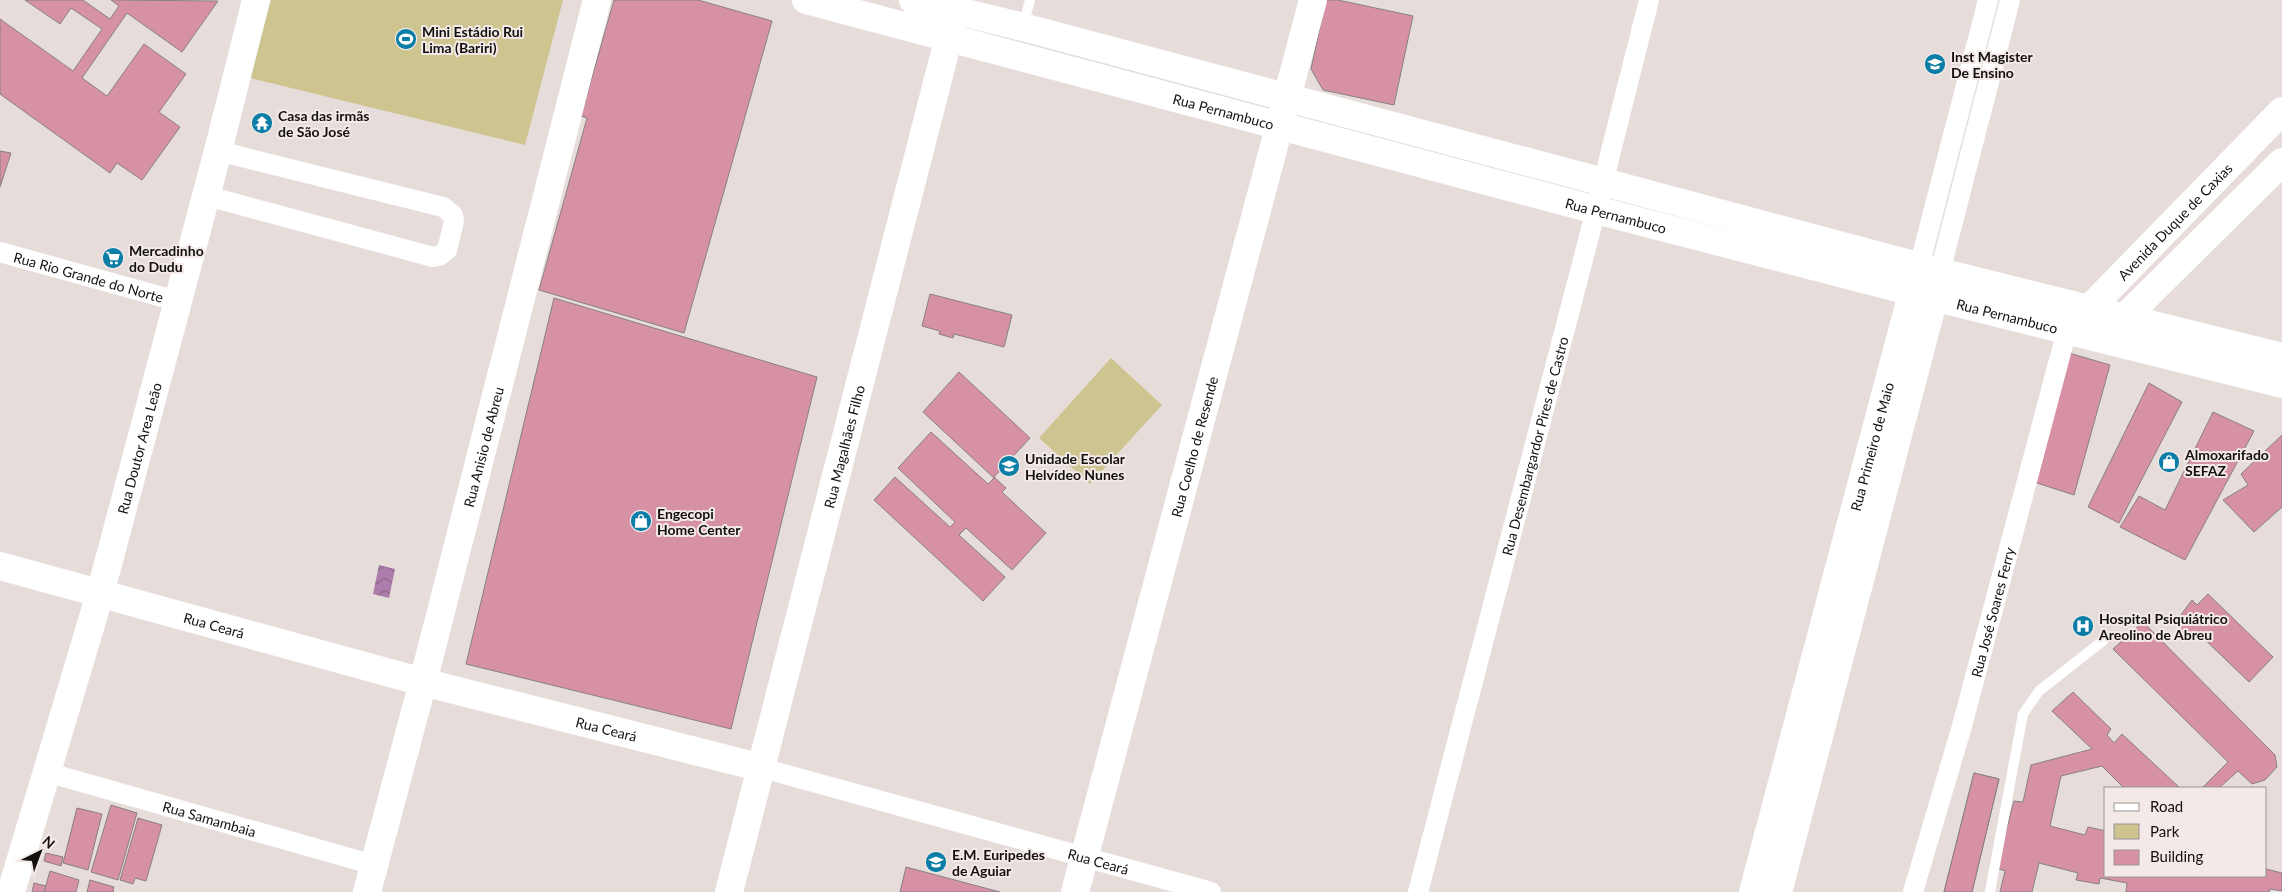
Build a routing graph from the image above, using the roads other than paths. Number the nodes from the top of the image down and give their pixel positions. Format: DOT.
graph roads {
  1 [pos="256,0"];
  2 [pos="596,0"];
  3 [pos="806,0"];
  4 [pos="913,0"];
  5 [pos="1030,0"];
  6 [pos="1313,0"];
  7 [pos="1649,0"];
  8 [pos="1988,0"];
  9 [pos="2010,0"];
  10 [pos="957,6"];
  11 [pos="1023,27"];
  12 [pos="950,39"];
  13 [pos="1287,98"];
  14 [pos="2282,110"];
  15 [pos="1281,126"];
  16 [pos="218,151"];
  17 [pos="2282,162"];
  18 [pos="1603,184"];
  19 [pos="207,196"];
  20 [pos="1596,210"];
  21 [pos="0,252"];
  22 [pos="1927,282"];
  23 [pos="177,301"];
  24 [pos="2088,310"];
  25 [pos="2125,319"];
  26 [pos="2067,330"];
  27 [pos="2102,339"];
  28 [pos="2282,358"];
  29 [pos="2282,384"];
  30 [pos="0,566"];
  31 [pos="100,594"];
  32 [pos="2104,640"];
  33 [pos="422,682"];
  34 [pos="762,768"];
  35 [pos="46,772"];
  36 [pos="1085,858"];
  37 [pos="374,865"];
  38 [pos="12,892"];
  39 [pos="367,892"];
  40 [pos="729,892"];
  41 [pos="1075,892"];
  42 [pos="1211,892"];
  43 [pos="1418,892"];
  44 [pos="1753,892"];
  45 [pos="1778,892"];
  46 [pos="1913,892"];
  47 [pos="1990,892"];
  1 -- 16 [label="main road, Rua Doutor Area Leão"];
  2 -- 33 [label="main road, Rua Anisio de Abreu"];
  3 -- 12 [label="main road, Rua Pernambuco"];
  4 -- 10 [label="main road, Rua Pernambuco"];
  5 -- 11 [label="lane"];
  6 -- 13 [label="main road, Rua Coelho de Resende"];
  7 -- 18 [label="street, Rua Desembargardor Pires de Castro"];
  8 -- 22 [label="street, Rua Primeiro de Maio"];
  9 -- 22 [label="street, Rua Primeiro de Maio"];
  10 -- 11 [label="main road, Rua Pernambuco"];
  10 -- 12 [label="main road, Rua Magalhães Filho"];
  11 -- 13 [label="main road, Rua Pernambuco"];
  12 -- 15 [label="main road, Rua Pernambuco"];
  12 -- 34 [label="main road, Rua Magalhães Filho"];
  13 -- 15 [label="main road, Rua Coelho de Resende"];
  13 -- 18 [label="main road, Rua Pernambuco"];
  14 -- 24 [label="main road, Avenida Duque de Caxias"];
  15 -- 20 [label="main road, Rua Pernambuco"];
  15 -- 36 [label="main road, Rua Coelho de Resende"];
  16 -- 19 [label="main road, Rua Doutor Area Leão"];
  16 -- 19 [label="street"];
  17 -- 25 [label="main road"];
  18 -- 20 [label="street, Rua Desembargardor Pires de Castro"];
  18 -- 22 [label="main road, Rua Pernambuco"];
  19 -- 23 [label="main road, Rua Doutor Area Leão"];
  20 -- 22 [label="main road, Rua Pernambuco"];
  20 -- 43 [label="street, Rua Desembargardor Pires de Castro"];
  21 -- 23 [label="street, Rua Rio Grande do Norte"];
  22 -- 24 [label="main road, Rua Pernambuco"];
  22 -- 26 [label="main road, Rua Pernambuco"];
  22 -- 44 [label="main road, Rua Primeiro de Maio"];
  22 -- 45 [label="main road, Rua Primeiro de Maio"];
  23 -- 31 [label="main road, Rua Doutor Area Leão"];
  24 -- 25 [label="main road, Rua Pernambuco"];
  24 -- 27 [label="main road"];
  25 -- 27 [label="main road"];
  25 -- 28 [label="main road, Rua Pernambuco"];
  26 -- 27 [label="main road, Rua Pernambuco"];
  26 -- 46 [label="street, Rua José Soares Ferry"];
  27 -- 29 [label="main road, Rua Pernambuco"];
  30 -- 31 [label="main road, Rua Ceará"];
  31 -- 33 [label="main road, Rua Ceará"];
  31 -- 35 [label="main road, Rua Doutor Area Leão"];
  32 -- 47 [label="lane"];
  33 -- 34 [label="main road, Rua Ceará"];
  33 -- 37 [label="main road, Rua Anisio de Abreu"];
  34 -- 36 [label="street, Rua Ceará"];
  34 -- 40 [label="main road, Rua Magalhães Filho"];
  35 -- 37 [label="street, Rua Samambaia"];
  35 -- 38 [label="main road, Rua Doutor Area Leão"];
  36 -- 41 [label="main road, Rua Coelho de Resende"];
  36 -- 42 [label="street, Rua Ceará"];
  37 -- 39 [label="main road, Rua Anisio de Abreu"];
}
